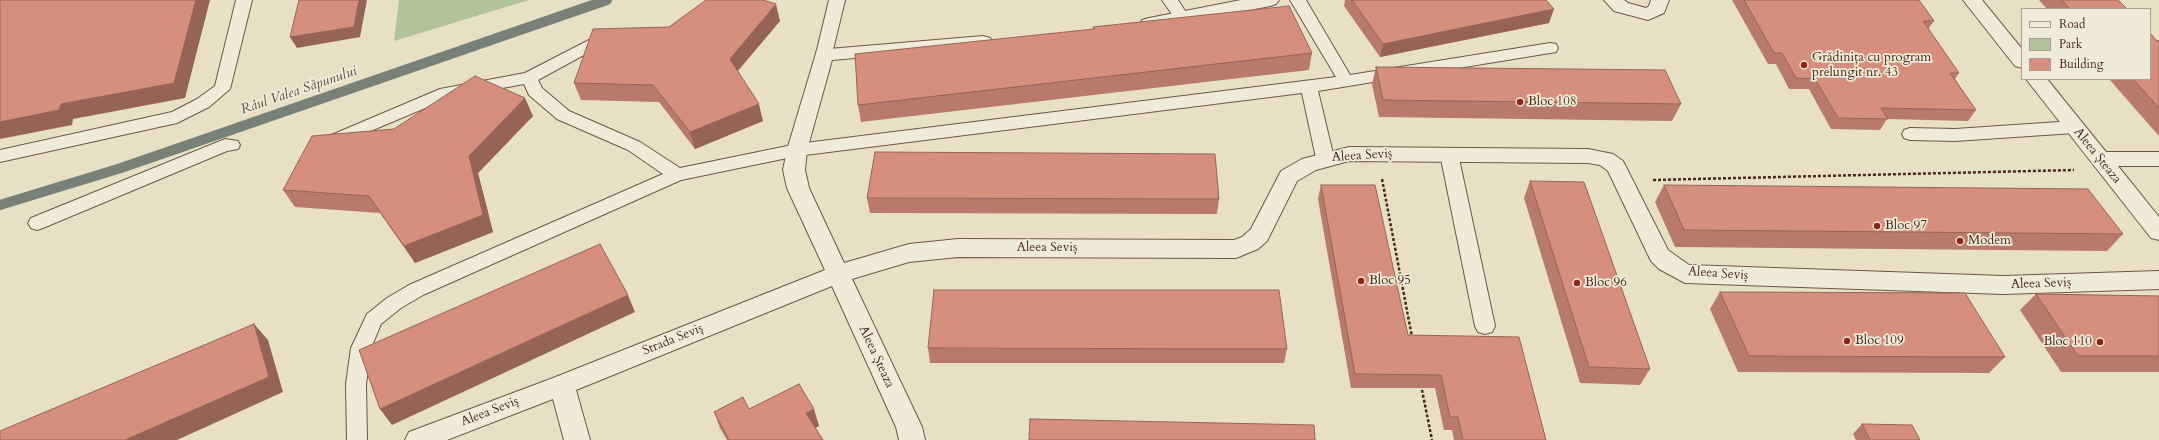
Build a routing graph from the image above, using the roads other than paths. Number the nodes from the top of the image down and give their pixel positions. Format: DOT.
graph roads {
  1 [pos="244,0"];
  2 [pos="837,0"];
  3 [pos="1170,0"];
  4 [pos="1270,0"];
  5 [pos="1298,0"];
  6 [pos="1612,0"];
  7 [pos="1660,0"];
  8 [pos="1972,0"];
  9 [pos="1181,17"];
  10 [pos="1130,27"];
  11 [pos="1003,40"];
  12 [pos="589,45"];
  13 [pos="1550,48"];
  14 [pos="824,54"];
  15 [pos="2021,61"];
  16 [pos="529,78"];
  17 [pos="2037,80"];
  18 [pos="1346,81"];
  19 [pos="1309,87"];
  20 [pos="2074,127"];
  21 [pos="1910,134"];
  22 [pos="335,140"];
  23 [pos="232,145"];
  24 [pos="797,150"];
  25 [pos="1449,154"];
  26 [pos="0,156"];
  27 [pos="1325,158"];
  28 [pos="2159,159"];
  29 [pos="2104,164"];
  30 [pos="676,175"];
  31 [pos="37,223"];
  32 [pos="2159,232"];
  33 [pos="838,274"];
  34 [pos="2159,280"];
  35 [pos="1485,326"];
  36 [pos="562,385"];
  37 [pos="356,440"];
  38 [pos="418,440"];
  39 [pos="576,440"];
  40 [pos="912,440"];
  1 -- 26 [label="lane"];
  2 -- 14 [label="lane"];
  3 -- 9 [label="lane"];
  4 -- 9 [label="street"];
  5 -- 18 [label="lane"];
  6 -- 7 [label="street"];
  8 -- 15 [label="street"];
  9 -- 10 [label="street"];
  11 -- 14 [label="street"];
  12 -- 16 [label="lane"];
  13 -- 18 [label="lane"];
  14 -- 24 [label="street"];
  16 -- 22 [label="lane"];
  16 -- 30 [label="lane"];
  17 -- 20 [label="street, Aleea Șteaza"];
  18 -- 19 [label="lane"];
  19 -- 24 [label="lane"];
  19 -- 27 [label="lane"];
  20 -- 21 [label="lane"];
  20 -- 29 [label="street, Aleea Șteaza"];
  23 -- 31 [label="lane"];
  24 -- 30 [label="lane"];
  24 -- 33 [label="street"];
  25 -- 27 [label="street, Aleea Seviș"];
  25 -- 34 [label="street, Aleea Seviș"];
  25 -- 35 [label="lane"];
  27 -- 33 [label="street, Aleea Seviș"];
  28 -- 29 [label="street"];
  29 -- 32 [label="street, Aleea Șteaza"];
  30 -- 37 [label="lane"];
  33 -- 36 [label="street, Strada Seviș"];
  33 -- 40 [label="street, Aleea Șteaza"];
  36 -- 38 [label="street, Aleea Seviș"];
  36 -- 39 [label="street"];
}
